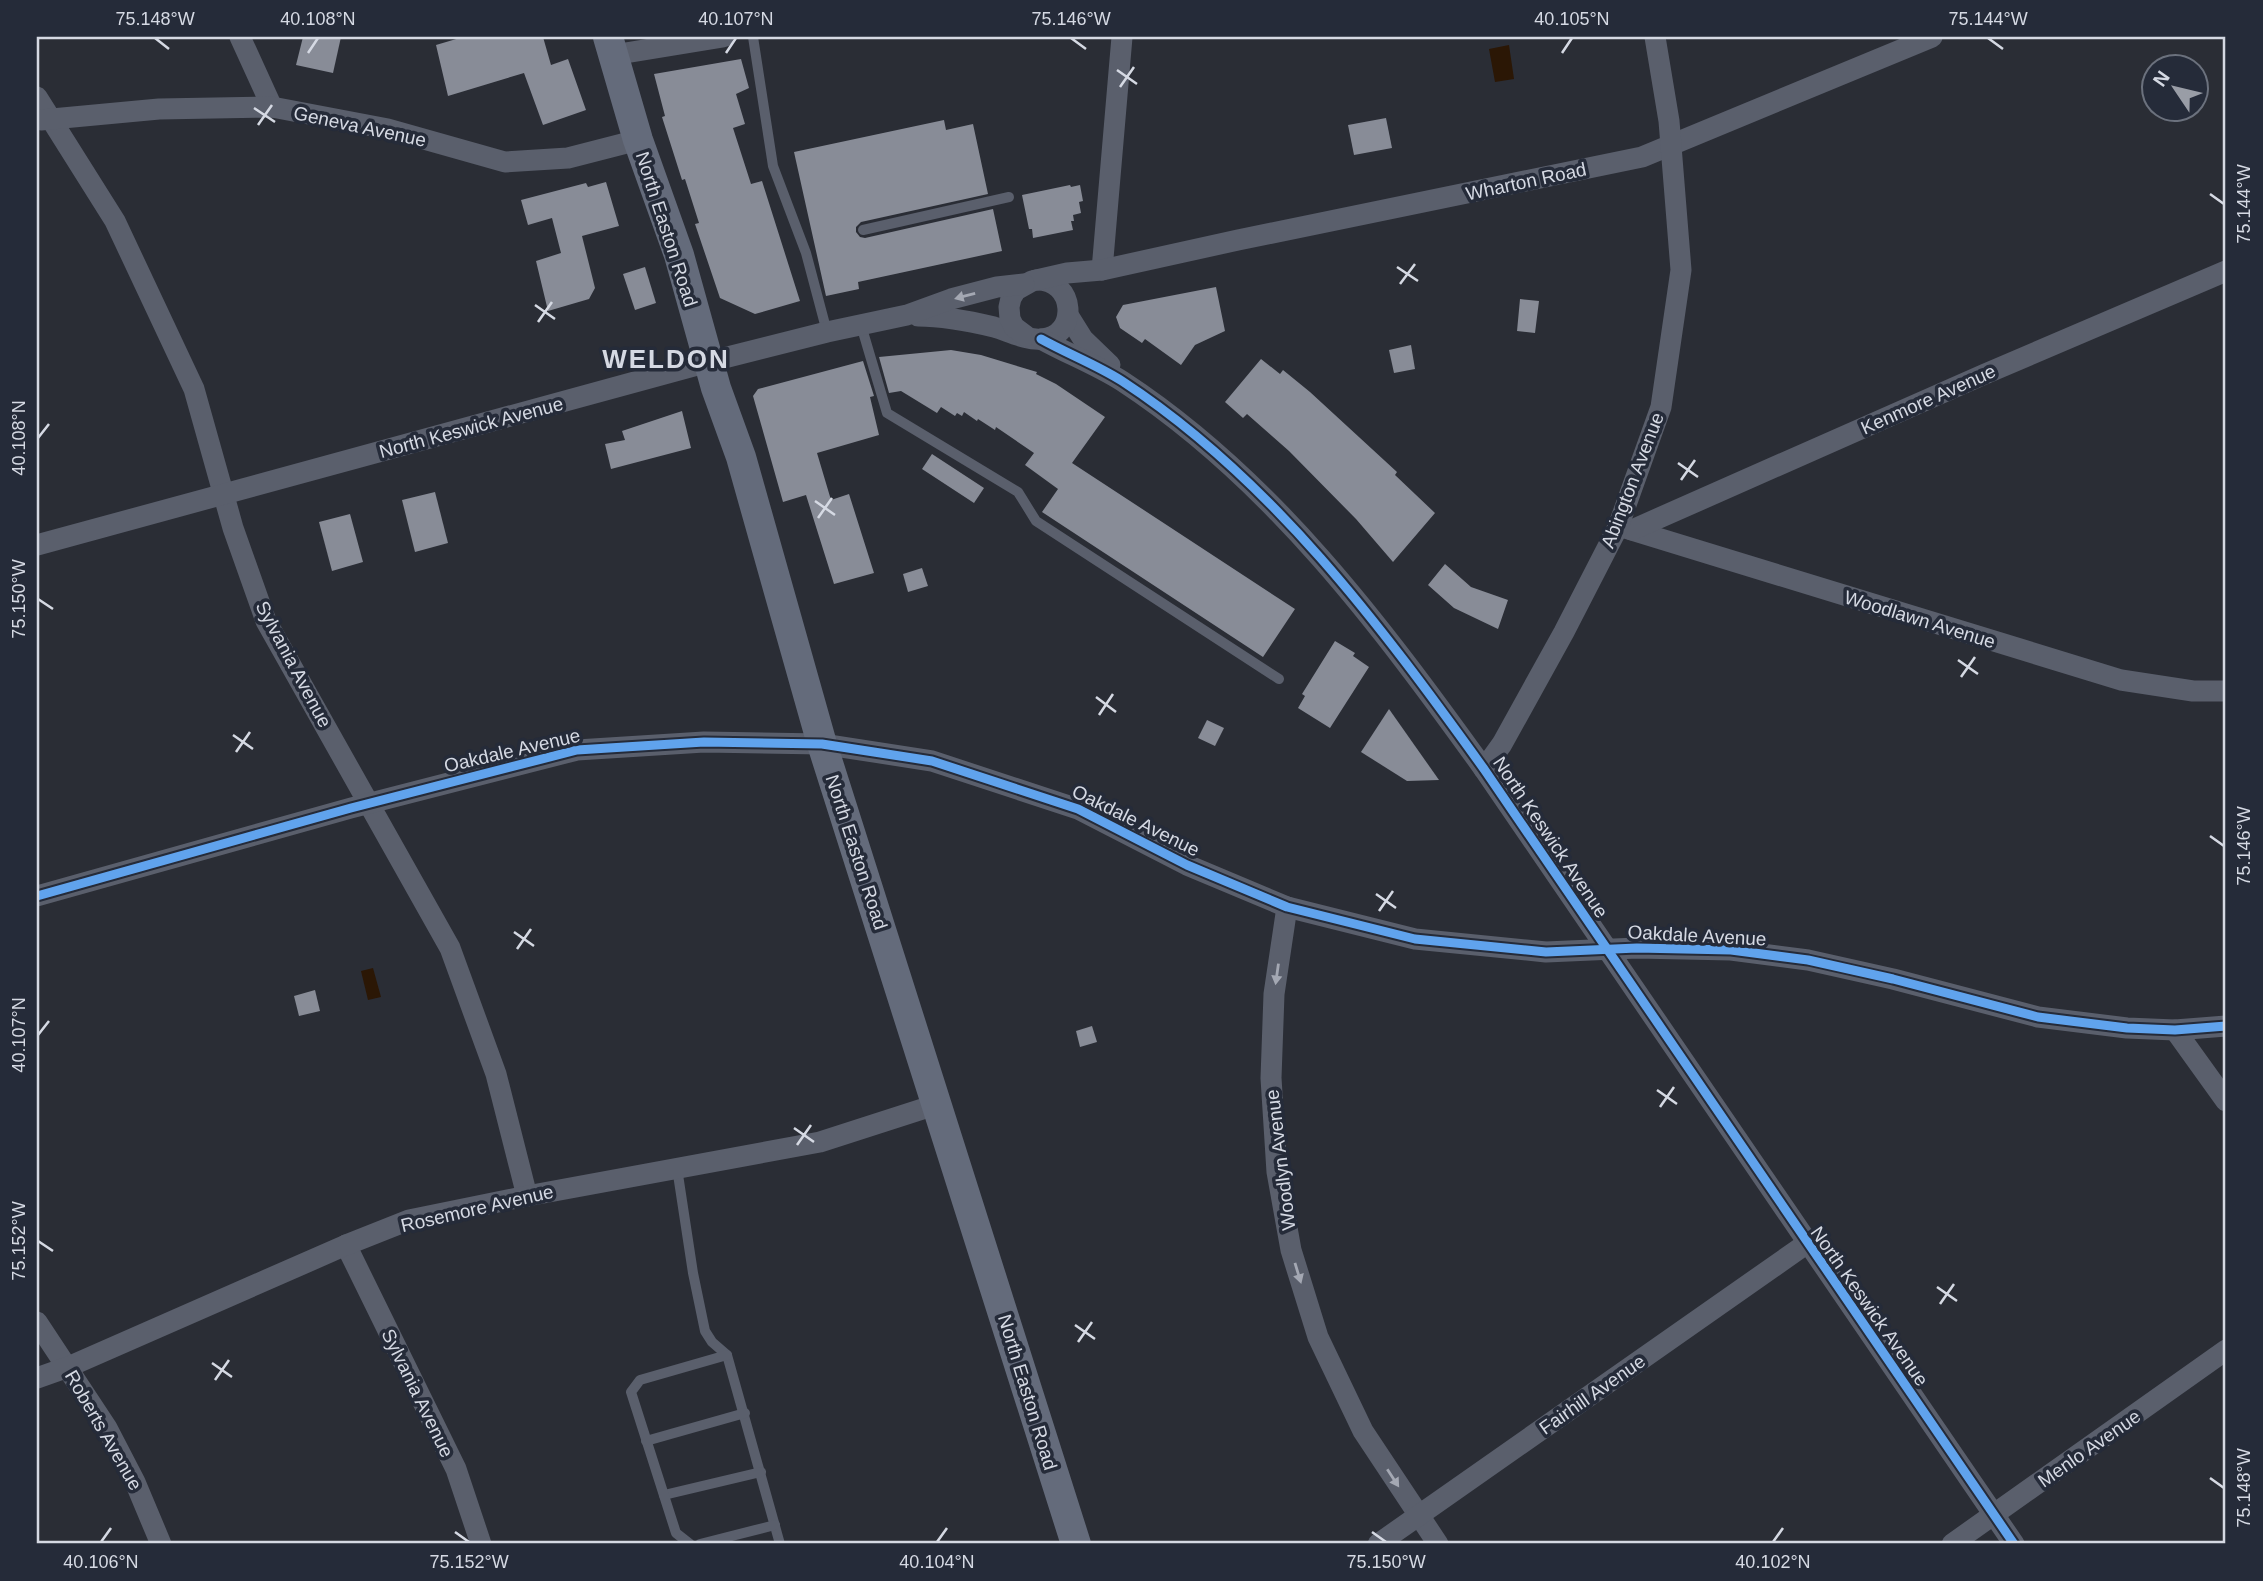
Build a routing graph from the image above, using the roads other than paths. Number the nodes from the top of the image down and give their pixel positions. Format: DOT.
graph roads {
  1 [pos="240,37"];
  2 [pos="723,37"];
  3 [pos="752,37"];
  4 [pos="1122,37"];
  5 [pos="1655,37"];
  6 [pos="1932,37"];
  7 [pos="610,46"];
  8 [pos="37,97"];
  9 [pos="272,107"];
  10 [pos="43,119"];
  11 [pos="638,141"];
  12 [pos="1671,146"];
  13 [pos="1009,197"];
  14 [pos="863,230"];
  15 [pos="1102,270"];
  16 [pos="2226,271"];
  17 [pos="1029,282"];
  18 [pos="1068,311"];
  19 [pos="906,315"];
  20 [pos="861,325"];
  21 [pos="827,332"];
  22 [pos="1032,338"];
  23 [pos="708,362"];
  24 [pos="1151,402"];
  25 [pos="225,494"];
  26 [pos="1625,528"];
  27 [pos="37,545"];
  28 [pos="1279,679"];
  29 [pos="2226,691"];
  30 [pos="822,744"];
  31 [pos="1484,769"];
  32 [pos="370,803"];
  33 [pos="37,896"];
  34 [pos="1287,907"];
  35 [pos="1607,948"];
  36 [pos="2226,1026"];
  37 [pos="2175,1030"];
  38 [pos="2226,1101"];
  39 [pos="937,1104"];
  40 [pos="677,1168"];
  41 [pos="527,1196"];
  42 [pos="1806,1244"];
  43 [pos="346,1245"];
  44 [pos="37,1322"];
  45 [pos="2226,1350"];
  46 [pos="727,1356"];
  47 [pos="68,1367"];
  48 [pos="37,1378"];
  49 [pos="745,1413"];
  50 [pos="646,1441"];
  51 [pos="761,1472"];
  52 [pos="664,1495"];
  53 [pos="1419,1516"];
  54 [pos="1993,1516"];
  55 [pos="775,1525"];
  56 [pos="161,1544"];
  57 [pos="481,1544"];
  58 [pos="690,1544"];
  59 [pos="700,1544"];
  60 [pos="780,1544"];
  61 [pos="1076,1544"];
  62 [pos="1378,1544"];
  63 [pos="1438,1544"];
  64 [pos="1952,1544"];
  65 [pos="2014,1544"];
  1 -- 9 [label="street"];
  2 -- 7 [label="street"];
  3 -- 21 [label="lane"];
  4 -- 15 [label="street"];
  5 -- 12 [label="street, Abington Avenue"];
  6 -- 12 [label="street, Wharton Road"];
  7 -- 11 [label="main road, North Easton Road"];
  8 -- 10 [label="street, Sylvania Avenue"];
  9 -- 10 [label="street, Geneva Avenue"];
  9 -- 11 [label="street, Geneva Avenue"];
  10 -- 25 [label="street, Sylvania Avenue"];
  11 -- 23 [label="main road, North Easton Road"];
  12 -- 15 [label="street, Wharton Road"];
  12 -- 26 [label="street, Abington Avenue"];
  13 -- 14 [label="lane"];
  15 -- 17 [label="street, Wharton Road"];
  15 -- 18 [label="street"];
  16 -- 26 [label="street, Kenmore Avenue"];
  17 -- 18 [label="street, North Keswick Avenue"];
  17 -- 19 [label="street, North Keswick Avenue, one-way"];
  17 -- 22 [label="street"];
  18 -- 22 [label="street"];
  18 -- 24 [label="street, North Keswick Avenue"];
  19 -- 20 [label="street, North Keswick Avenue"];
  19 -- 22 [label="street, North Keswick Avenue"];
  20 -- 21 [label="street, North Keswick Avenue"];
  20 -- 28 [label="lane"];
  21 -- 23 [label="street, North Keswick Avenue"];
  22 -- 24 [label="street, North Keswick Avenue"];
  23 -- 25 [label="street, North Keswick Avenue"];
  23 -- 30 [label="main road, North Easton Road"];
  24 -- 31 [label="street, North Keswick Avenue"];
  25 -- 27 [label="street, North Keswick Avenue"];
  25 -- 32 [label="street, Sylvania Avenue"];
  26 -- 29 [label="street, Woodlawn Avenue"];
  26 -- 31 [label="street, Abington Avenue"];
  30 -- 32 [label="street, Oakdale Avenue"];
  30 -- 34 [label="street, Oakdale Avenue"];
  30 -- 39 [label="main road, North Easton Road"];
  31 -- 35 [label="street, North Keswick Avenue"];
  32 -- 33 [label="street, Oakdale Avenue"];
  32 -- 41 [label="street, Sylvania Avenue"];
  34 -- 35 [label="street, Oakdale Avenue"];
  34 -- 53 [label="street, Woodlyn Avenue, one-way"];
  35 -- 37 [label="street, Oakdale Avenue"];
  35 -- 42 [label="street, North Keswick Avenue"];
  36 -- 37 [label="street, Oakdale Avenue"];
  37 -- 38 [label="street"];
  39 -- 40 [label="street, Rosemore Avenue"];
  39 -- 61 [label="main road, North Easton Road"];
  40 -- 41 [label="street, Rosemore Avenue"];
  40 -- 46 [label="lane"];
  41 -- 43 [label="street, Rosemore Avenue"];
  42 -- 53 [label="street, Fairhill Avenue"];
  42 -- 54 [label="street, North Keswick Avenue"];
  43 -- 47 [label="street, Rosemore Avenue"];
  43 -- 57 [label="street, Sylvania Avenue"];
  44 -- 47 [label="street, Roberts Avenue"];
  45 -- 54 [label="street, Menlo Avenue"];
  46 -- 49 [label="lane"];
  46 -- 50 [label="lane"];
  47 -- 48 [label="street, Rosemore Avenue"];
  47 -- 56 [label="street, Roberts Avenue"];
  49 -- 50 [label="lane"];
  49 -- 51 [label="lane"];
  50 -- 52 [label="lane"];
  51 -- 52 [label="lane"];
  51 -- 55 [label="lane"];
  52 -- 58 [label="lane"];
  53 -- 62 [label="street, Fairhill Avenue"];
  53 -- 63 [label="street, Woodlyn Avenue"];
  54 -- 64 [label="street, Menlo Avenue"];
  54 -- 65 [label="street, North Keswick Avenue"];
  55 -- 59 [label="lane"];
  55 -- 60 [label="lane"];
}
